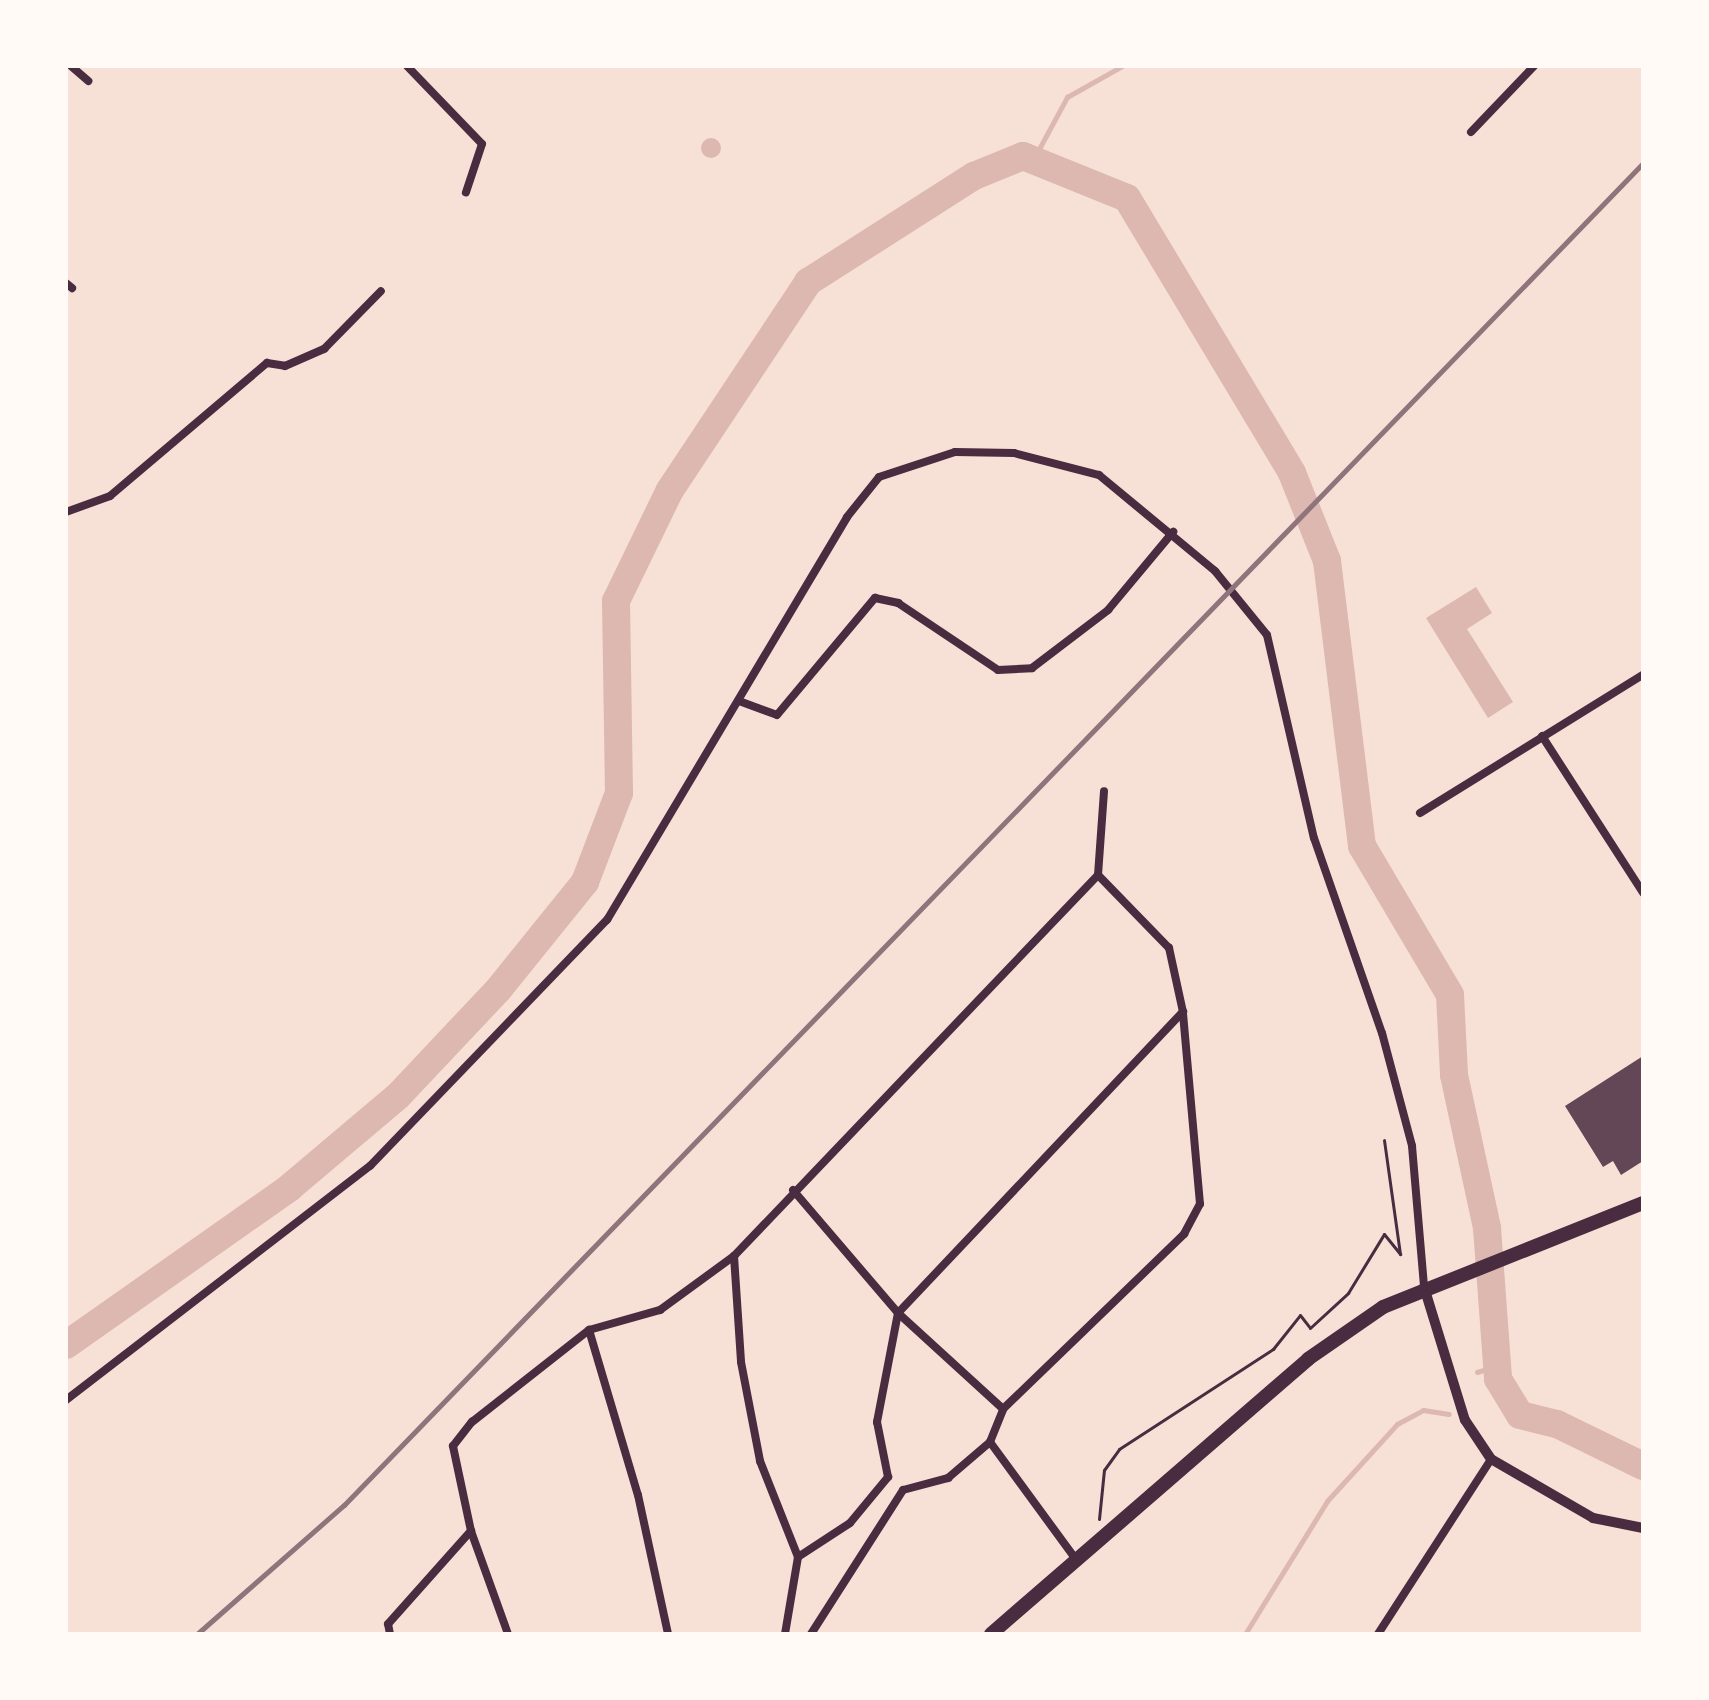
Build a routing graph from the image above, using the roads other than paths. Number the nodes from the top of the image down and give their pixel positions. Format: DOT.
graph roads {
  1 [pos="71,66"];
  2 [pos="407,66"];
  3 [pos="1534,66"];
  4 [pos="88,81"];
  5 [pos="1471,132"];
  6 [pos="466,192"];
  7 [pos="381,291"];
  8 [pos="66,512"];
  9 [pos="1173,532"];
  10 [pos="1643,675"];
  11 [pos="739,701"];
  12 [pos="1542,736"];
  13 [pos="1104,791"];
  14 [pos="1420,813"];
  15 [pos="1098,875"];
  16 [pos="1643,893"];
  17 [pos="1183,1012"];
  18 [pos="793,1190"];
  19 [pos="1643,1203"];
  20 [pos="734,1256"];
  21 [pos="1424,1287"];
  22 [pos="898,1313"];
  23 [pos="589,1330"];
  24 [pos="66,1400"];
  25 [pos="1003,1409"];
  26 [pos="990,1442"];
  27 [pos="1491,1459"];
  28 [pos="888,1477"];
  29 [pos="903,1490"];
  30 [pos="1643,1528"];
  31 [pos="471,1531"];
  32 [pos="798,1557"];
  33 [pos="1078,1564"];
  34 [pos="390,1634"];
  35 [pos="508,1634"];
  36 [pos="668,1634"];
  37 [pos="785,1634"];
  38 [pos="811,1634"];
  39 [pos="991,1634"];
  40 [pos="1378,1634"];
  1 -- 4 [label="street"];
  2 -- 6 [label="street"];
  3 -- 5 [label="street"];
  7 -- 8 [label="street"];
  9 -- 11 [label="street"];
  9 -- 11 [label="street"];
  9 -- 21 [label="street"];
  10 -- 12 [label="street"];
  11 -- 24 [label="street"];
  12 -- 14 [label="street"];
  12 -- 16 [label="street"];
  13 -- 15 [label="street"];
  15 -- 17 [label="street"];
  15 -- 18 [label="street"];
  17 -- 22 [label="street"];
  17 -- 25 [label="street"];
  18 -- 20 [label="street"];
  18 -- 22 [label="street"];
  19 -- 21 [label="main road"];
  20 -- 23 [label="street"];
  20 -- 32 [label="street"];
  21 -- 27 [label="street"];
  21 -- 33 [label="main road"];
  22 -- 25 [label="street"];
  22 -- 28 [label="street"];
  23 -- 31 [label="street"];
  23 -- 36 [label="street"];
  25 -- 26 [label="street"];
  26 -- 29 [label="street"];
  26 -- 33 [label="street"];
  27 -- 30 [label="street"];
  27 -- 40 [label="street"];
  28 -- 29 [label="street"];
  28 -- 32 [label="street"];
  29 -- 38 [label="street"];
  31 -- 34 [label="street"];
  31 -- 35 [label="street"];
  32 -- 37 [label="street"];
  33 -- 39 [label="main road"];
}
